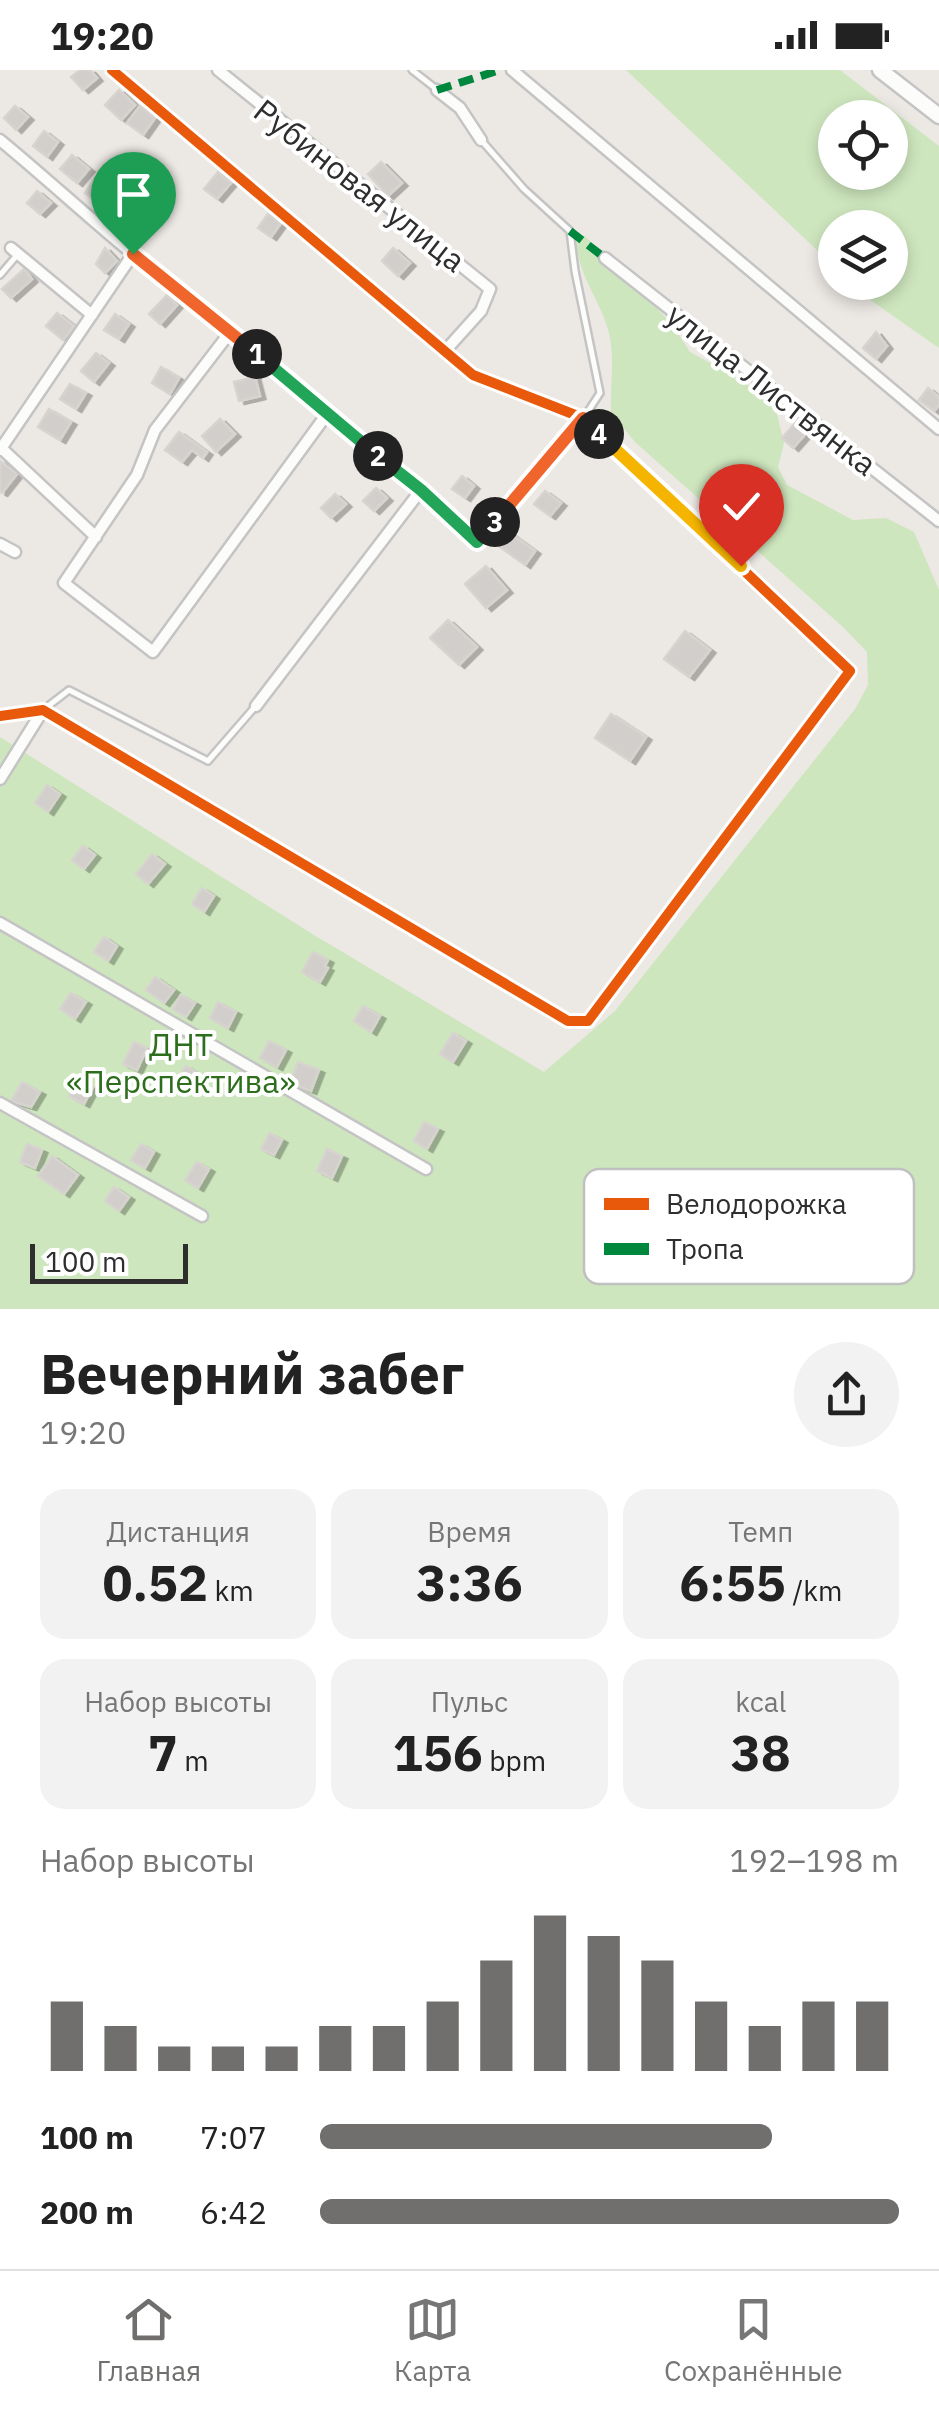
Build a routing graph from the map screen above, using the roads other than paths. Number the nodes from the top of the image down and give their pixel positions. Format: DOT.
graph roads {
  1 [pos="112,70"];
  2 [pos="218,70"];
  3 [pos="412,70"];
  4 [pos="512,70"];
  5 [pos="880,70"];
  6 [pos="438,90"];
  7 [pos="939,116"];
  8 [pos="0,140"];
  9 [pos="482,140"];
  10 [pos="14,251"];
  11 [pos="133,254"];
  12 [pos="605,258"];
  13 [pos="0,274"];
  14 [pos="92,315"];
  15 [pos="232,331"];
  16 [pos="445,352"];
  17 [pos="327,414"];
  18 [pos="583,418"];
  19 [pos="939,429"];
  20 [pos="1,448"];
  21 [pos="421,490"];
  22 [pos="939,521"];
  23 [pos="96,537"];
  24 [pos="0,544"];
  25 [pos="15,552"];
  26 [pos="256,706"];
  27 [pos="43,710"];
  28 [pos="0,716"];
  29 [pos="0,779"];
  30 [pos="0,923"];
  31 [pos="0,1102"];
  32 [pos="426,1169"];
  33 [pos="202,1216"];
  1 -- 16 [label="street"];
  2 -- 16 [label="street, Рубиновая улица"];
  3 -- 6 [label="lane"];
  4 -- 19 [label="street"];
  5 -- 7 [label="street"];
  6 -- 9 [label="street"];
  8 -- 11 [label="street"];
  9 -- 18 [label="lane"];
  10 -- 13 [label="lane"];
  10 -- 14 [label="street"];
  11 -- 14 [label="street"];
  11 -- 15 [label="street"];
  12 -- 22 [label="street, улица Листвянка"];
  14 -- 20 [label="street"];
  15 -- 17 [label="street"];
  15 -- 23 [label="street"];
  16 -- 18 [label="street"];
  17 -- 21 [label="street"];
  17 -- 23 [label="street"];
  18 -- 21 [label="street"];
  18 -- 27 [label="street"];
  20 -- 23 [label="street"];
  21 -- 26 [label="street"];
  24 -- 25 [label="street"];
  26 -- 27 [label="lane"];
  27 -- 28 [label="street"];
  27 -- 29 [label="street"];
  30 -- 32 [label="street"];
  31 -- 33 [label="street"];
}
